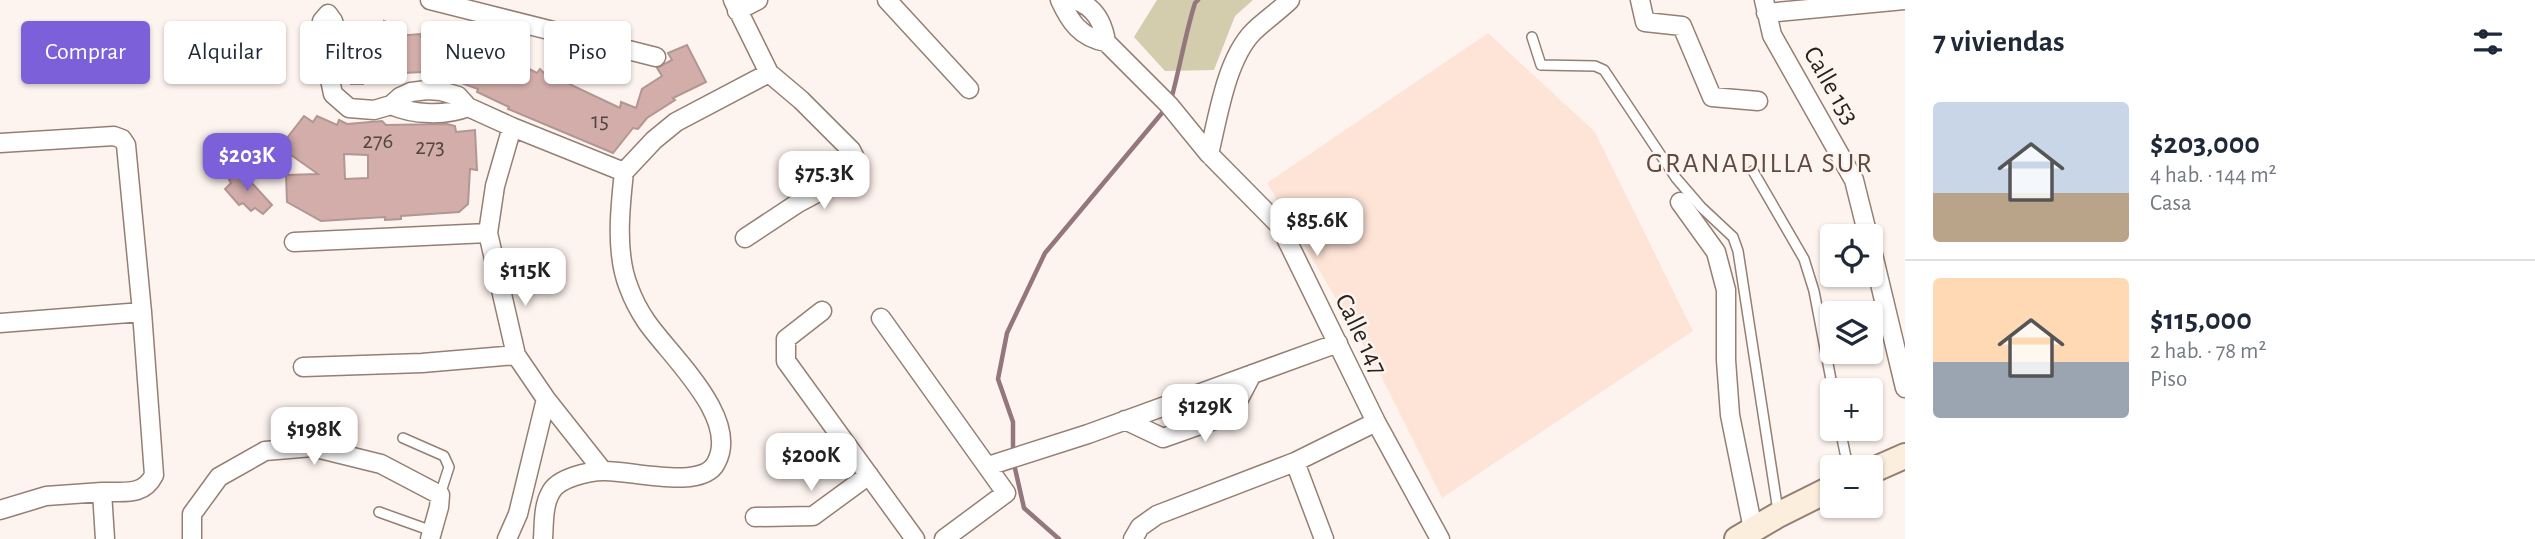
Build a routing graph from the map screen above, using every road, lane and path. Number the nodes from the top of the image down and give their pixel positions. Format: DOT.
graph roads {
  1 [pos="430,0"];
  2 [pos="758,0"];
  3 [pos="887,0"];
  4 [pos="1060,0"];
  5 [pos="1075,0"];
  6 [pos="1290,0"];
  7 [pos="1640,0"];
  8 [pos="1894,1"];
  9 [pos="1852,3"];
  10 [pos="735,5"];
  11 [pos="1796,5"];
  12 [pos="1765,6"];
  13 [pos="1532,37"];
  14 [pos="1106,42"];
  15 [pos="656,57"];
  16 [pos="769,73"];
  17 [pos="331,84"];
  18 [pos="969,89"];
  19 [pos="1758,101"];
  20 [pos="512,127"];
  21 [pos="0,143"];
  22 [pos="1209,154"];
  23 [pos="1753,171"];
  24 [pos="624,172"];
  25 [pos="1680,202"];
  26 [pos="1865,224"];
  27 [pos="488,233"];
  28 [pos="745,238"];
  29 [pos="294,242"];
  30 [pos="1881,287"];
  31 [pos="822,311"];
  32 [pos="142,312"];
  33 [pos="881,318"];
  34 [pos="0,323"];
  35 [pos="1338,343"];
  36 [pos="516,355"];
  37 [pos="303,367"];
  38 [pos="1252,374"];
  39 [pos="1831,378"];
  40 [pos="1905,388"];
  41 [pos="546,398"];
  42 [pos="1125,420"];
  43 [pos="1377,422"];
  44 [pos="402,438"];
  45 [pos="1905,456"];
  46 [pos="1294,462"];
  47 [pos="988,466"];
  48 [pos="1883,466"];
  49 [pos="603,471"];
  50 [pos="869,475"];
  51 [pos="102,492"];
  52 [pos="1820,494"];
  53 [pos="440,495"];
  54 [pos="0,510"];
  55 [pos="379,512"];
  56 [pos="1778,515"];
  57 [pos="755,516"];
  58 [pos="1745,534"];
  59 [pos="431,535"];
  60 [pos="105,539"];
  61 [pos="192,539"];
  62 [pos="507,539"];
  63 [pos="544,539"];
  64 [pos="915,539"];
  65 [pos="944,539"];
  66 [pos="1133,539"];
  67 [pos="1324,539"];
  68 [pos="1440,539"];
  1 -- 15 [label="street"];
  2 -- 10 [label="street"];
  3 -- 18 [label="street"];
  4 -- 14 [label="street"];
  5 -- 14 [label="street"];
  6 -- 22 [label="street"];
  7 -- 19 [label="street"];
  8 -- 9 [label="street"];
  9 -- 11 [label="street"];
  10 -- 16 [label="street"];
  11 -- 12 [label="street"];
  12 -- 26 [label="street, Calle 153"];
  13 -- 56 [label="lane"];
  14 -- 22 [label="street, Calle 147"];
  16 -- 24 [label="street"];
  16 -- 28 [label="street"];
  17 -- 20 [label="street"];
  20 -- 24 [label="street"];
  20 -- 27 [label="street"];
  21 -- 32 [label="street"];
  22 -- 35 [label="street, Calle 147"];
  23 -- 39 [label="lane"];
  24 -- 49 [label="street"];
  25 -- 58 [label="street"];
  27 -- 29 [label="street"];
  27 -- 36 [label="street"];
  30 -- 40 [label="street"];
  31 -- 50 [label="street"];
  32 -- 34 [label="street"];
  32 -- 51 [label="street"];
  33 -- 47 [label="street"];
  35 -- 38 [label="street"];
  35 -- 43 [label="street, Calle 147"];
  36 -- 37 [label="street"];
  36 -- 41 [label="street"];
  38 -- 42 [label="street"];
  38 -- 42 [label="street"];
  41 -- 49 [label="street"];
  41 -- 62 [label="street"];
  42 -- 47 [label="street"];
  43 -- 46 [label="street"];
  43 -- 68 [label="street, Calle 147"];
  44 -- 53 [label="lane"];
  45 -- 48 [label="main road"];
  46 -- 66 [label="street"];
  46 -- 67 [label="street"];
  47 -- 65 [label="street"];
  49 -- 63 [label="street"];
  50 -- 57 [label="street"];
  50 -- 64 [label="street"];
  51 -- 54 [label="street"];
  51 -- 60 [label="street"];
  52 -- 56 [label="main road"];
  53 -- 59 [label="street"];
  53 -- 61 [label="street"];
  55 -- 59 [label="lane"];
  56 -- 58 [label="main road"];
}
